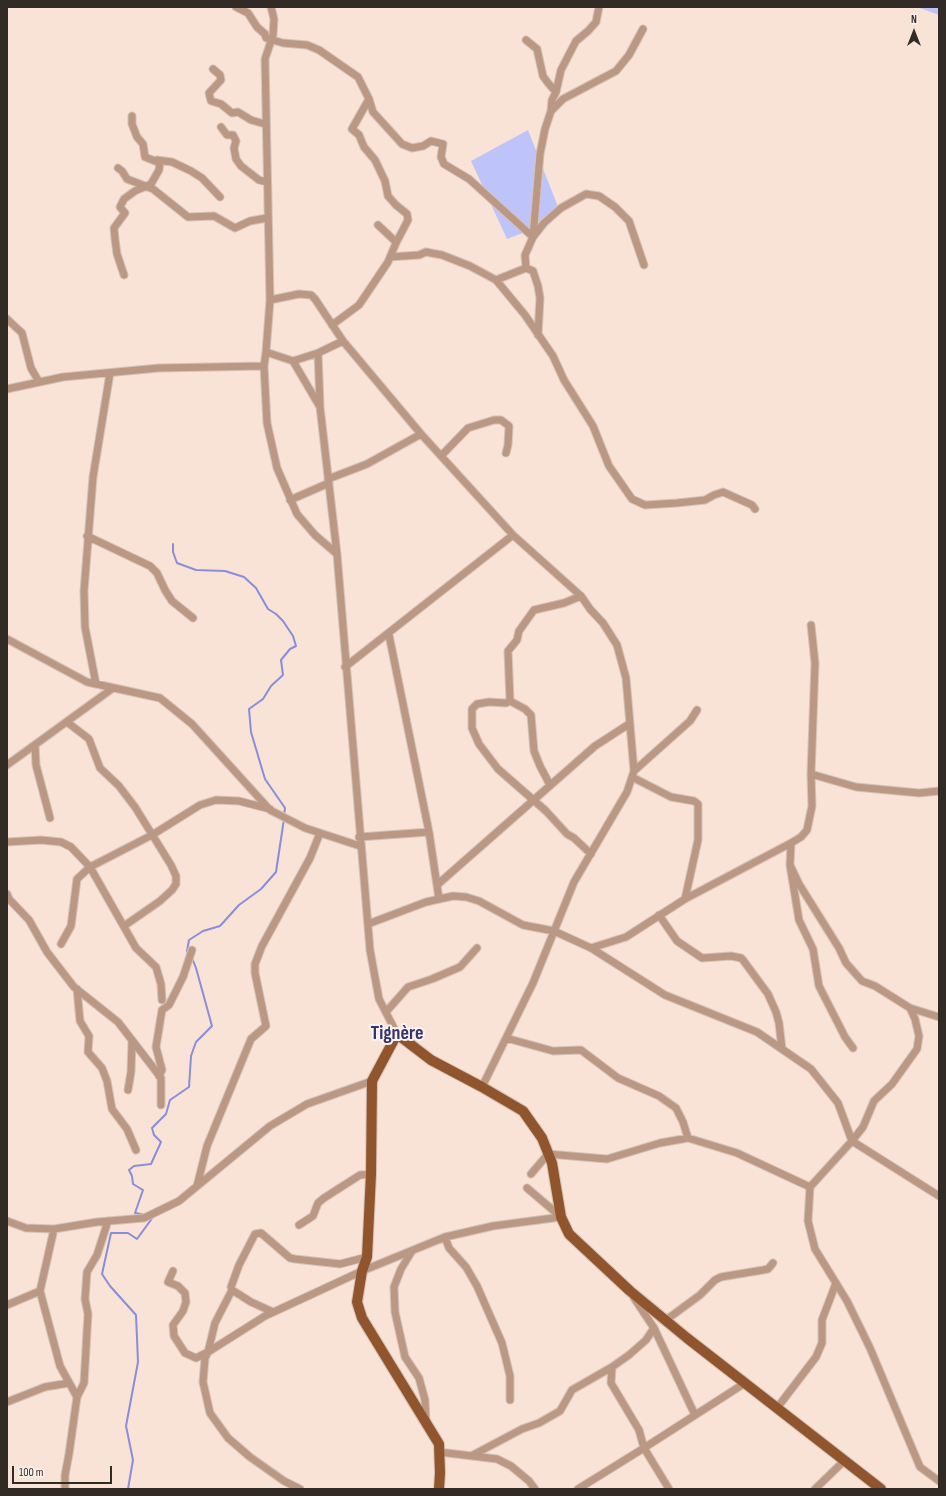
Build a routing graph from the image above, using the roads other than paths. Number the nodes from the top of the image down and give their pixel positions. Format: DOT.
graph roads {
  1 [pos="236,7"];
  2 [pos="271,7"];
  3 [pos="599,7"];
  4 [pos="643,29"];
  5 [pos="526,40"];
  6 [pos="271,41"];
  7 [pos="213,69"];
  8 [pos="556,92"];
  9 [pos="369,99"];
  10 [pos="551,111"];
  11 [pos="132,116"];
  12 [pos="265,124"];
  13 [pos="221,127"];
  14 [pos="154,160"];
  15 [pos="118,168"];
  16 [pos="266,182"];
  17 [pos="145,186"];
  18 [pos="220,198"];
  19 [pos="267,218"];
  20 [pos="378,225"];
  21 [pos="533,236"];
  22 [pos="396,242"];
  23 [pos="390,257"];
  24 [pos="644,265"];
  25 [pos="526,268"];
  26 [pos="124,275"];
  27 [pos="496,280"];
  28 [pos="270,300"];
  29 [pos="7,320"];
  30 [pos="332,325"];
  31 [pos="538,335"];
  32 [pos="343,342"];
  33 [pos="266,352"];
  34 [pos="318,354"];
  35 [pos="293,361"];
  36 [pos="264,366"];
  37 [pos="110,372"];
  38 [pos="39,382"];
  39 [pos="7,389"];
  40 [pos="320,407"];
  41 [pos="421,434"];
  42 [pos="506,453"];
  43 [pos="441,456"];
  44 [pos="328,481"];
  45 [pos="290,500"];
  46 [pos="755,509"];
  47 [pos="513,535"];
  48 [pos="87,536"];
  49 [pos="337,554"];
  50 [pos="581,596"];
  51 [pos="193,618"];
  52 [pos="811,625"];
  53 [pos="389,635"];
  54 [pos="7,639"];
  55 [pos="345,667"];
  56 [pos="96,684"];
  57 [pos="113,688"];
  58 [pos="510,701"];
  59 [pos="697,710"];
  60 [pos="67,722"];
  61 [pos="629,724"];
  62 [pos="35,745"];
  63 [pos="7,765"];
  64 [pos="633,774"];
  65 [pos="811,774"];
  66 [pos="550,785"];
  67 [pos="939,791"];
  68 [pos="533,799"];
  69 [pos="270,810"];
  70 [pos="50,818"];
  71 [pos="428,832"];
  72 [pos="320,833"];
  73 [pos="152,835"];
  74 [pos="360,837"];
  75 [pos="7,842"];
  76 [pos="791,843"];
  77 [pos="360,846"];
  78 [pos="591,854"];
  79 [pos="790,865"];
  80 [pos="90,867"];
  81 [pos="437,885"];
  82 [pos="7,894"];
  83 [pos="439,899"];
  84 [pos="685,899"];
  85 [pos="659,915"];
  86 [pos="368,924"];
  87 [pos="124,926"];
  88 [pos="554,931"];
  89 [pos="62,944"];
  90 [pos="477,948"];
  91 [pos="592,948"];
  92 [pos="192,950"];
  93 [pos="77,989"];
  94 [pos="162,1000"];
  95 [pos="910,1008"];
  96 [pos="386,1012"];
  97 [pos="939,1017"];
  98 [pos="397,1034"];
  99 [pos="506,1038"];
  100 [pos="132,1040"];
  101 [pos="853,1048"];
  102 [pos="782,1049"];
  103 [pos="159,1076"];
  104 [pos="372,1081"];
  105 [pos="482,1087"];
  106 [pos="128,1090"];
  107 [pos="161,1105"];
  108 [pos="688,1138"];
  109 [pos="852,1141"];
  110 [pos="136,1150"];
  111 [pos="548,1154"];
  112 [pos="371,1174"];
  113 [pos="531,1174"];
  114 [pos="197,1186"];
  115 [pos="810,1187"];
  116 [pos="527,1188"];
  117 [pos="939,1196"];
  118 [pos="561,1217"];
  119 [pos="7,1221"];
  120 [pos="108,1221"];
  121 [pos="299,1225"];
  122 [pos="54,1229"];
  123 [pos="445,1237"];
  124 [pos="412,1251"];
  125 [pos="367,1257"];
  126 [pos="773,1263"];
  127 [pos="173,1271"];
  128 [pos="362,1271"];
  129 [pos="836,1283"];
  130 [pos="232,1290"];
  131 [pos="630,1291"];
  132 [pos="40,1292"];
  133 [pos="7,1306"];
  134 [pos="273,1312"];
  135 [pos="666,1320"];
  136 [pos="654,1328"];
  137 [pos="208,1352"];
  138 [pos="612,1367"];
  139 [pos="69,1383"];
  140 [pos="745,1383"];
  141 [pos="77,1397"];
  142 [pos="510,1400"];
  143 [pos="7,1402"];
  144 [pos="777,1408"];
  145 [pos="695,1415"];
  146 [pos="426,1422"];
  147 [pos="644,1448"];
  148 [pos="439,1452"];
  149 [pos="473,1455"];
  150 [pos="844,1461"];
  151 [pos="939,1481"];
  152 [pos="65,1489"];
  153 [pos="300,1489"];
  154 [pos="439,1489"];
  155 [pos="535,1489"];
  156 [pos="578,1489"];
  157 [pos="669,1489"];
  158 [pos="815,1489"];
  159 [pos="881,1489"];
  1 -- 6 [label="street"];
  2 -- 6 [label="street"];
  3 -- 8 [label="street"];
  4 -- 10 [label="street"];
  5 -- 8 [label="street"];
  6 -- 9 [label="street"];
  6 -- 12 [label="street"];
  7 -- 12 [label="street"];
  8 -- 10 [label="street"];
  9 -- 21 [label="street"];
  9 -- 22 [label="street"];
  10 -- 21 [label="street"];
  11 -- 14 [label="street"];
  12 -- 16 [label="street"];
  13 -- 16 [label="street"];
  14 -- 17 [label="street"];
  14 -- 18 [label="street"];
  15 -- 17 [label="street"];
  16 -- 19 [label="street"];
  17 -- 19 [label="street"];
  17 -- 26 [label="street"];
  19 -- 28 [label="street"];
  20 -- 22 [label="street"];
  21 -- 24 [label="street"];
  21 -- 25 [label="street"];
  22 -- 23 [label="street"];
  23 -- 27 [label="street"];
  23 -- 30 [label="street"];
  25 -- 27 [label="street"];
  25 -- 31 [label="street"];
  27 -- 31 [label="street"];
  28 -- 30 [label="street"];
  28 -- 33 [label="street"];
  29 -- 38 [label="street"];
  30 -- 32 [label="street"];
  31 -- 46 [label="street"];
  32 -- 34 [label="street"];
  32 -- 41 [label="street"];
  33 -- 35 [label="street"];
  33 -- 36 [label="street"];
  34 -- 35 [label="street"];
  34 -- 40 [label="street"];
  35 -- 40 [label="street"];
  36 -- 37 [label="street"];
  36 -- 45 [label="street"];
  37 -- 38 [label="street"];
  37 -- 48 [label="street"];
  38 -- 39 [label="street"];
  40 -- 44 [label="street"];
  41 -- 43 [label="street"];
  41 -- 44 [label="street"];
  42 -- 43 [label="street"];
  43 -- 47 [label="street"];
  44 -- 45 [label="street"];
  44 -- 49 [label="street"];
  45 -- 49 [label="street"];
  47 -- 50 [label="street"];
  47 -- 53 [label="street"];
  48 -- 51 [label="street"];
  48 -- 56 [label="street"];
  49 -- 55 [label="street"];
  50 -- 58 [label="street"];
  50 -- 61 [label="street"];
  52 -- 65 [label="street"];
  53 -- 55 [label="street"];
  53 -- 71 [label="street"];
  54 -- 56 [label="street"];
  55 -- 74 [label="street"];
  56 -- 57 [label="street"];
  57 -- 60 [label="street"];
  57 -- 69 [label="street"];
  58 -- 66 [label="street"];
  58 -- 68 [label="street"];
  59 -- 64 [label="street"];
  60 -- 62 [label="street"];
  60 -- 73 [label="street"];
  61 -- 64 [label="street"];
  61 -- 66 [label="street"];
  62 -- 63 [label="street"];
  62 -- 70 [label="street"];
  64 -- 78 [label="street"];
  64 -- 84 [label="street"];
  65 -- 67 [label="street"];
  65 -- 76 [label="street"];
  66 -- 68 [label="street"];
  68 -- 78 [label="street"];
  68 -- 81 [label="street"];
  69 -- 72 [label="street"];
  69 -- 73 [label="street"];
  71 -- 74 [label="street"];
  71 -- 81 [label="street"];
  72 -- 77 [label="street"];
  72 -- 114 [label="street"];
  73 -- 80 [label="street"];
  73 -- 87 [label="street"];
  74 -- 77 [label="street"];
  75 -- 80 [label="street"];
  76 -- 79 [label="street"];
  76 -- 84 [label="street"];
  77 -- 86 [label="street"];
  78 -- 88 [label="street"];
  79 -- 95 [label="street"];
  79 -- 101 [label="street"];
  80 -- 87 [label="street"];
  80 -- 89 [label="street"];
  81 -- 83 [label="street"];
  82 -- 93 [label="street"];
  83 -- 86 [label="street"];
  83 -- 88 [label="street"];
  84 -- 85 [label="street"];
  85 -- 91 [label="street"];
  85 -- 102 [label="street"];
  86 -- 96 [label="street"];
  87 -- 94 [label="street"];
  88 -- 91 [label="street"];
  88 -- 99 [label="street"];
  90 -- 96 [label="street"];
  91 -- 102 [label="street"];
  92 -- 103 [label="street"];
  93 -- 100 [label="street"];
  93 -- 110 [label="street"];
  95 -- 97 [label="street"];
  95 -- 109 [label="street"];
  96 -- 98 [label="street"];
  98 -- 104 [label="main road"];
  98 -- 105 [label="main road"];
  99 -- 105 [label="street"];
  99 -- 108 [label="street"];
  100 -- 103 [label="street"];
  100 -- 106 [label="street"];
  102 -- 109 [label="street"];
  103 -- 107 [label="street"];
  104 -- 112 [label="main road"];
  104 -- 114 [label="street"];
  105 -- 111 [label="main road"];
  108 -- 111 [label="street"];
  108 -- 115 [label="street"];
  109 -- 115 [label="street"];
  109 -- 117 [label="street"];
  111 -- 113 [label="street"];
  111 -- 118 [label="main road"];
  112 -- 121 [label="street"];
  112 -- 125 [label="main road"];
  114 -- 120 [label="street"];
  115 -- 129 [label="street"];
  116 -- 118 [label="street"];
  118 -- 123 [label="street"];
  118 -- 131 [label="main road"];
  119 -- 122 [label="street"];
  120 -- 122 [label="street"];
  120 -- 141 [label="street"];
  122 -- 132 [label="street"];
  123 -- 124 [label="street"];
  123 -- 142 [label="street"];
  124 -- 128 [label="street"];
  124 -- 146 [label="street"];
  125 -- 128 [label="main road"];
  125 -- 130 [label="street"];
  126 -- 135 [label="street"];
  127 -- 137 [label="street"];
  128 -- 134 [label="street"];
  128 -- 146 [label="main road"];
  129 -- 144 [label="street"];
  129 -- 151 [label="street"];
  130 -- 134 [label="street"];
  130 -- 137 [label="street"];
  131 -- 135 [label="main road"];
  131 -- 136 [label="street"];
  132 -- 133 [label="street"];
  132 -- 139 [label="street"];
  134 -- 137 [label="street"];
  135 -- 140 [label="main road"];
  136 -- 138 [label="street"];
  136 -- 145 [label="street"];
  137 -- 153 [label="street"];
  138 -- 147 [label="street"];
  138 -- 149 [label="street"];
  139 -- 141 [label="street"];
  139 -- 143 [label="street"];
  140 -- 144 [label="main road"];
  140 -- 145 [label="street"];
  141 -- 152 [label="street"];
  144 -- 150 [label="main road"];
  145 -- 147 [label="street"];
  146 -- 148 [label="main road"];
  147 -- 156 [label="street"];
  147 -- 157 [label="street"];
  148 -- 149 [label="street"];
  148 -- 154 [label="main road"];
  149 -- 155 [label="street"];
  150 -- 158 [label="street"];
  150 -- 159 [label="main road"];
}
